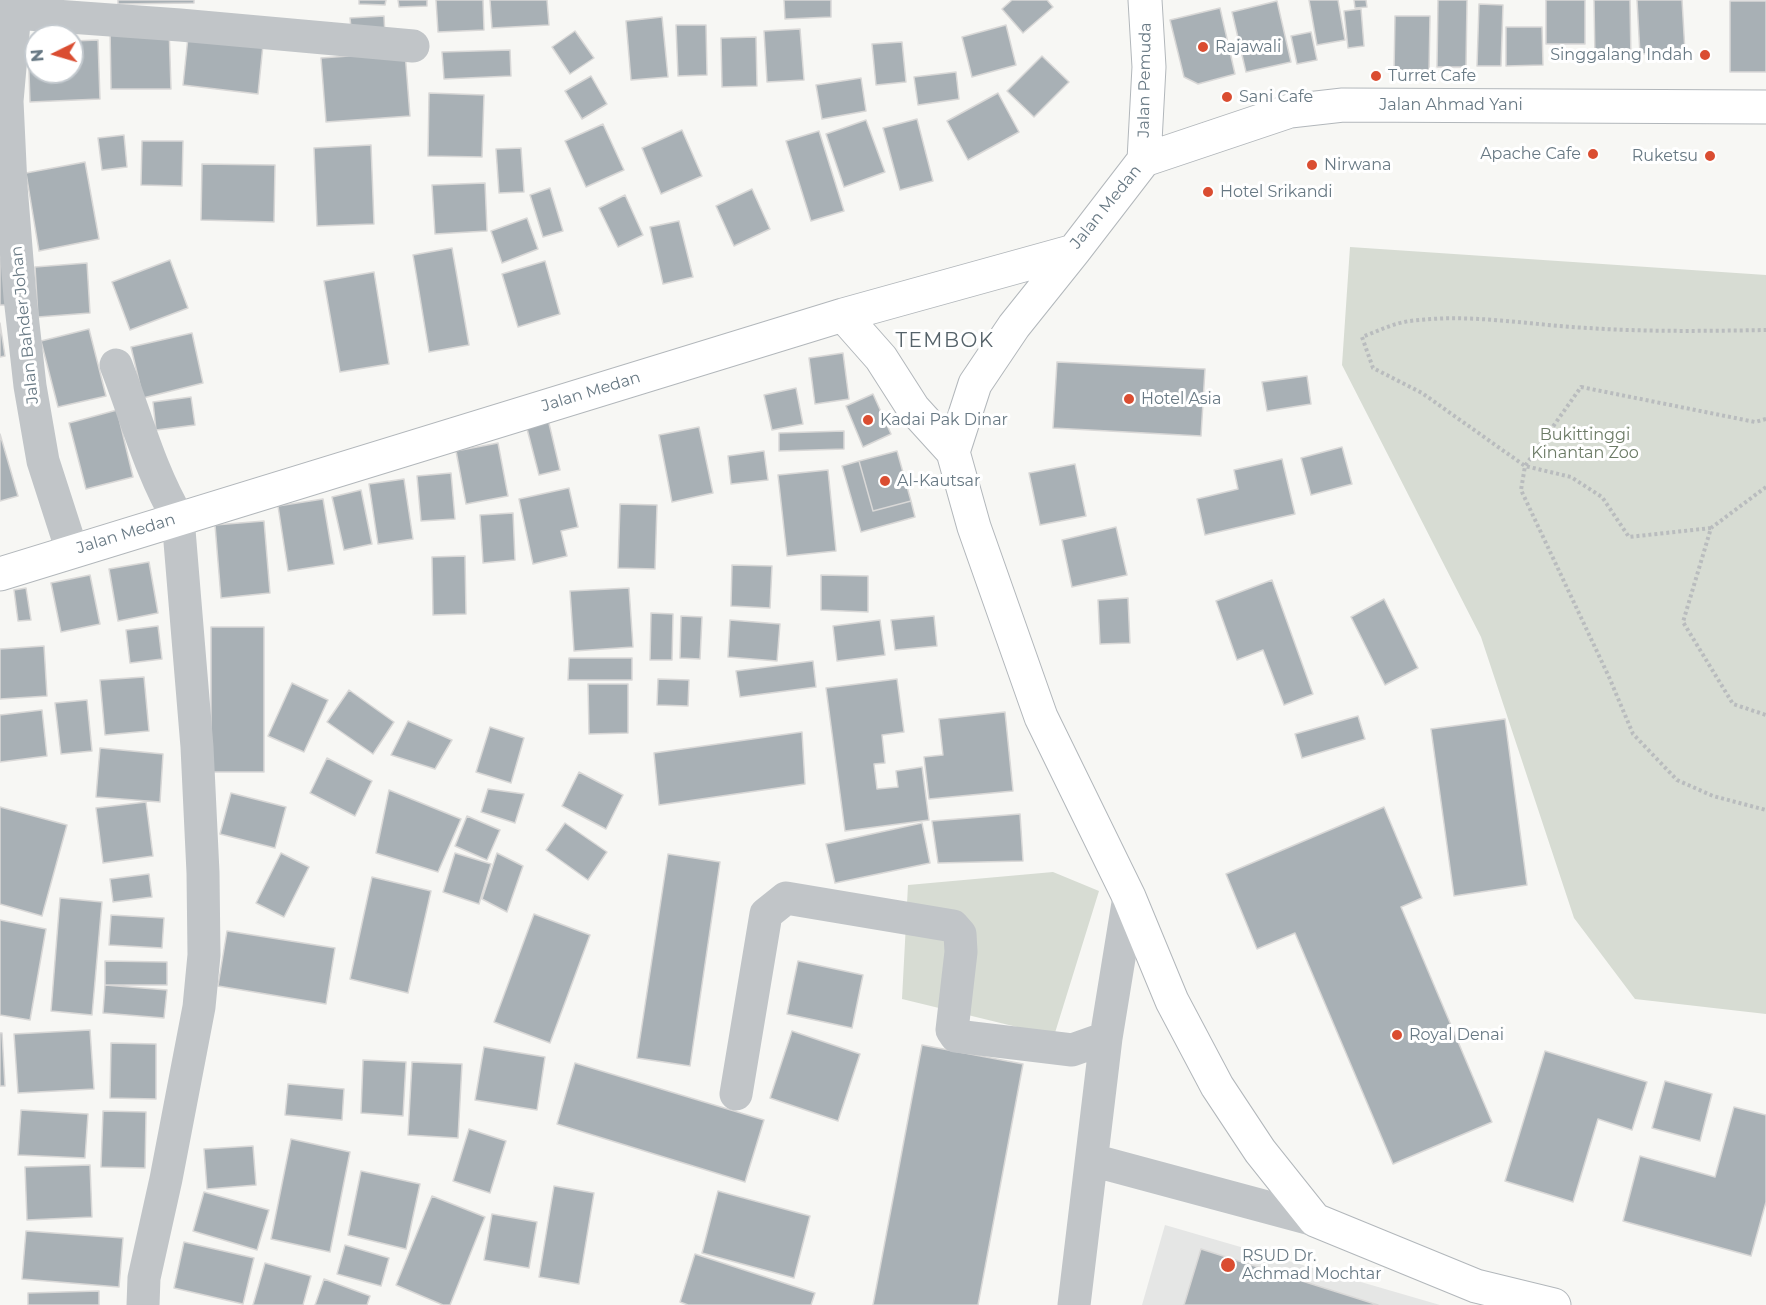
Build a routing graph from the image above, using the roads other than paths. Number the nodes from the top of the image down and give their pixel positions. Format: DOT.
graph roads {
  1 [pos="1145,0"];
  2 [pos="15,7"];
  3 [pos="413,46"];
  4 [pos="3,101"];
  5 [pos="1766,107"];
  6 [pos="1144,160"];
  7 [pos="1074,251"];
  8 [pos="843,315"];
  9 [pos="116,365"];
  10 [pos="953,452"];
  11 [pos="178,518"];
  12 [pos="72,551"];
  13 [pos="0,574"];
  14 [pos="1129,897"];
  15 [pos="1106,1038"];
  16 [pos="736,1094"];
  17 [pos="1092,1160"];
  18 [pos="1315,1220"];
  19 [pos="143,1305"];
  20 [pos="1074,1305"];
  21 [pos="1554,1305"];
  1 -- 6 [label="main road, Jalan Pemuda"];
  2 -- 3 [label="street"];
  2 -- 4 [label="street, Jalan Bahder Johan"];
  4 -- 12 [label="street, Jalan Bahder Johan"];
  5 -- 6 [label="main road, Jalan Ahmad Yani"];
  6 -- 7 [label="main road, Jalan Medan"];
  7 -- 8 [label="main road, Jalan Medan"];
  7 -- 10 [label="main road"];
  8 -- 10 [label="main road"];
  8 -- 11 [label="main road, Jalan Medan"];
  9 -- 11 [label="street"];
  10 -- 14 [label="main road"];
  11 -- 12 [label="main road, Jalan Medan"];
  11 -- 19 [label="street"];
  12 -- 13 [label="main road, Jalan Medan"];
  14 -- 15 [label="street"];
  14 -- 18 [label="main road"];
  15 -- 16 [label="street"];
  15 -- 17 [label="street"];
  17 -- 18 [label="street"];
  17 -- 20 [label="street"];
  18 -- 21 [label="main road"];
}
